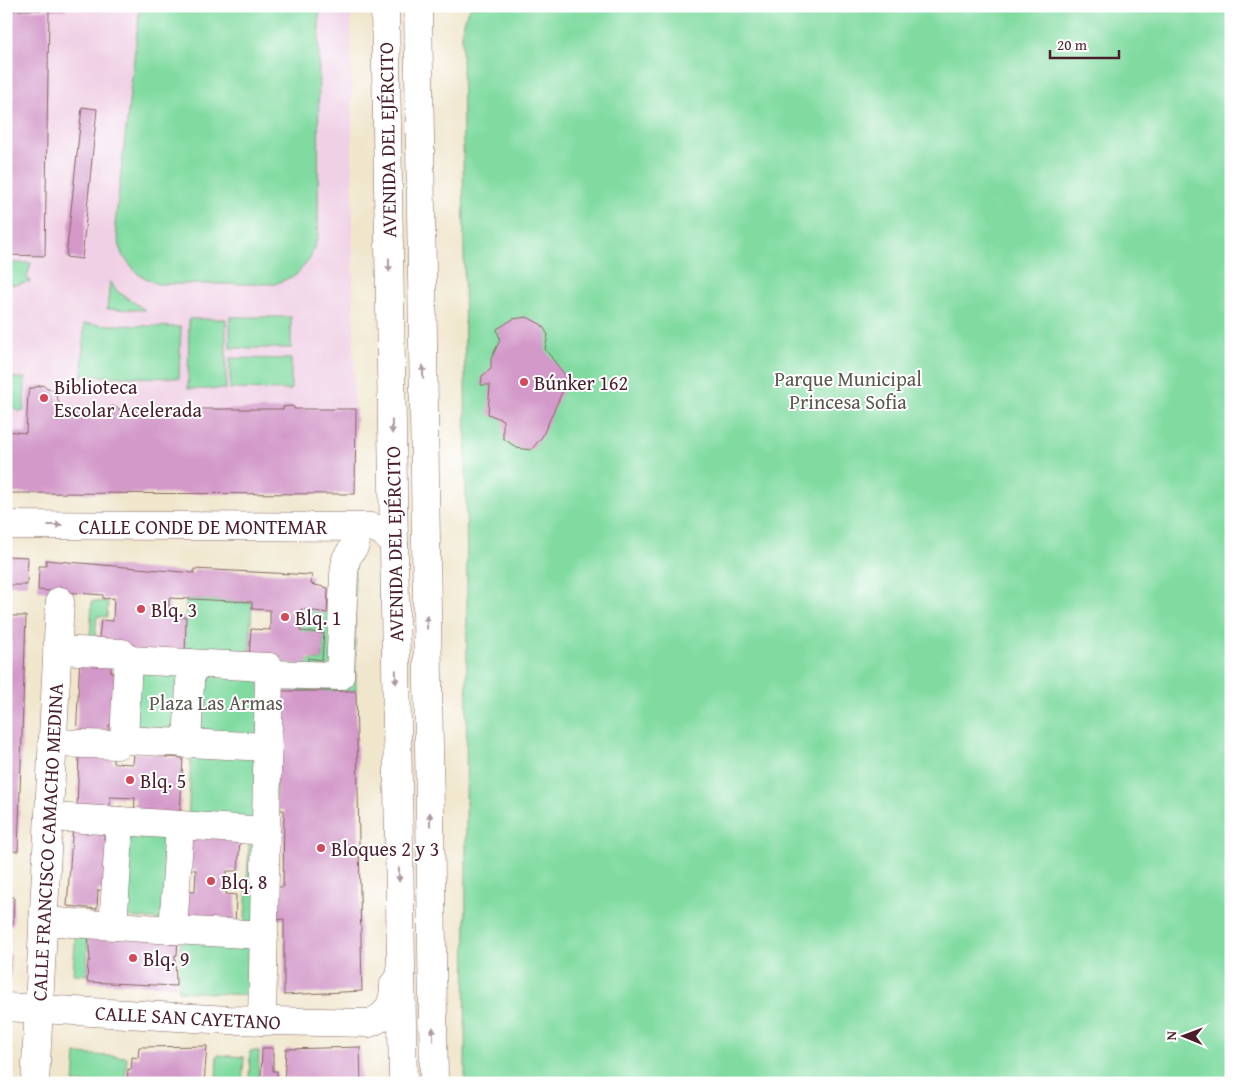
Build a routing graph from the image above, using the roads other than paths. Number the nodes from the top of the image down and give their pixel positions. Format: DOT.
graph roads {
  1 [pos="385,6"];
  2 [pos="418,6"];
  3 [pos="6,525"];
  4 [pos="394,544"];
  5 [pos="354,545"];
  6 [pos="60,602"];
  7 [pos="57,650"];
  8 [pos="128,660"];
  9 [pos="191,663"];
  10 [pos="269,674"];
  11 [pos="124,740"];
  12 [pos="52,743"];
  13 [pos="187,744"];
  14 [pos="268,747"];
  15 [pos="48,817"];
  16 [pos="120,821"];
  17 [pos="180,825"];
  18 [pos="266,831"];
  19 [pos="43,921"];
  20 [pos="113,926"];
  21 [pos="177,930"];
  22 [pos="264,934"];
  23 [pos="400,946"];
  24 [pos="6,1008"];
  25 [pos="39,1009"];
  26 [pos="262,1021"];
  27 [pos="369,1023"];
  28 [pos="403,1079"];
  29 [pos="35,1083"];
  30 [pos="434,1083"];
  1 -- 4 [label="street, AVENIDA DEL EJÉRCITO, one-way"];
  30 -- 2 [label="street, AVENIDA DEL EJÉRCITO, one-way"];
  3 -- 4 [label="street, CALLE CONDE DE MONTEMAR, one-way"];
  4 -- 23 [label="street, AVENIDA DEL EJÉRCITO, one-way"];
  5 -- 10 [label="street"];
  6 -- 7 [label="street, CALLE FRANCISCO CAMACHO MEDINA"];
  7 -- 8 [label="street"];
  7 -- 12 [label="street, CALLE FRANCISCO CAMACHO MEDINA"];
  8 -- 9 [label="street"];
  8 -- 11 [label="street"];
  9 -- 10 [label="street"];
  9 -- 13 [label="street"];
  10 -- 14 [label="street"];
  11 -- 12 [label="street"];
  11 -- 13 [label="street"];
  12 -- 15 [label="street, CALLE FRANCISCO CAMACHO MEDINA"];
  13 -- 14 [label="street"];
  14 -- 18 [label="street"];
  15 -- 16 [label="street"];
  15 -- 19 [label="street, CALLE FRANCISCO CAMACHO MEDINA"];
  16 -- 17 [label="street"];
  16 -- 20 [label="street"];
  17 -- 18 [label="street"];
  17 -- 21 [label="street"];
  18 -- 22 [label="street"];
  19 -- 20 [label="street"];
  19 -- 25 [label="street, CALLE FRANCISCO CAMACHO MEDINA"];
  20 -- 21 [label="street"];
  21 -- 22 [label="street"];
  22 -- 26 [label="street"];
  23 -- 27 [label="street"];
  23 -- 28 [label="street, AVENIDA DEL EJÉRCITO"];
  24 -- 25 [label="street, CALLE SAN CAYETANO"];
  25 -- 26 [label="street, CALLE SAN CAYETANO"];
  25 -- 29 [label="street, CALLE FRANCISCO CAMACHO MEDINA"];
  26 -- 27 [label="street, CALLE SAN CAYETANO"];
  27 -- 28 [label="street"];
}
